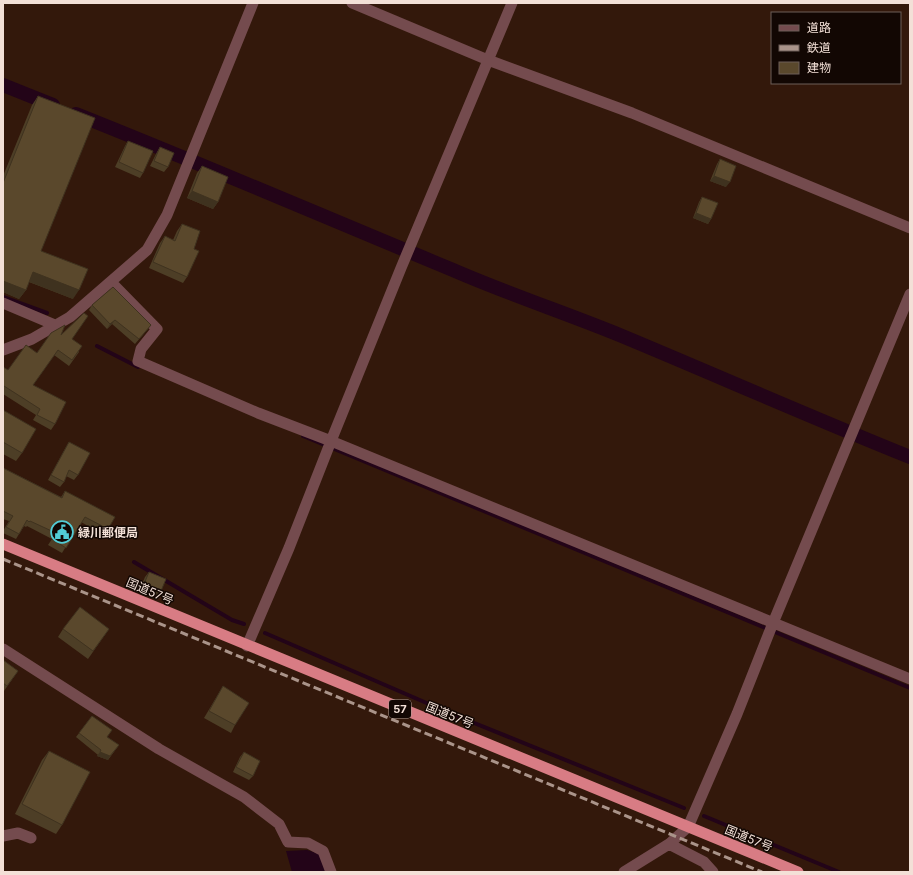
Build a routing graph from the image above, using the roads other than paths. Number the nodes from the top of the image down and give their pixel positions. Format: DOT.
graph roads {
  1 [pos="253,3"];
  2 [pos="352,3"];
  3 [pos="512,3"];
  4 [pos="488,60"];
  5 [pos="910,228"];
  6 [pos="111,282"];
  7 [pos="910,294"];
  8 [pos="3,303"];
  9 [pos="55,326"];
  10 [pos="3,350"];
  11 [pos="331,441"];
  12 [pos="3,544"];
  13 [pos="773,623"];
  14 [pos="247,646"];
  15 [pos="3,649"];
  16 [pos="910,679"];
  17 [pos="688,827"];
  18 [pos="3,836"];
  19 [pos="31,838"];
  20 [pos="669,844"];
  21 [pos="331,872"];
  22 [pos="624,872"];
  23 [pos="713,872"];
  24 [pos="798,872"];
  1 -- 6 [label="street"];
  2 -- 4 [label="street"];
  3 -- 4 [label="street"];
  4 -- 5 [label="street"];
  4 -- 11 [label="street"];
  6 -- 9 [label="street"];
  6 -- 11 [label="street"];
  7 -- 13 [label="street"];
  8 -- 9 [label="street"];
  9 -- 10 [label="street"];
  11 -- 13 [label="street"];
  11 -- 14 [label="street"];
  12 -- 14 [label="highway, 国道57号 / 57"];
  13 -- 16 [label="street"];
  13 -- 17 [label="street"];
  14 -- 17 [label="highway, 国道57号 / 57"];
  15 -- 21 [label="street"];
  17 -- 20 [label="street"];
  17 -- 24 [label="highway, 国道57号 / 57"];
  18 -- 19 [label="street"];
  20 -- 22 [label="street"];
  20 -- 23 [label="street"];
}
